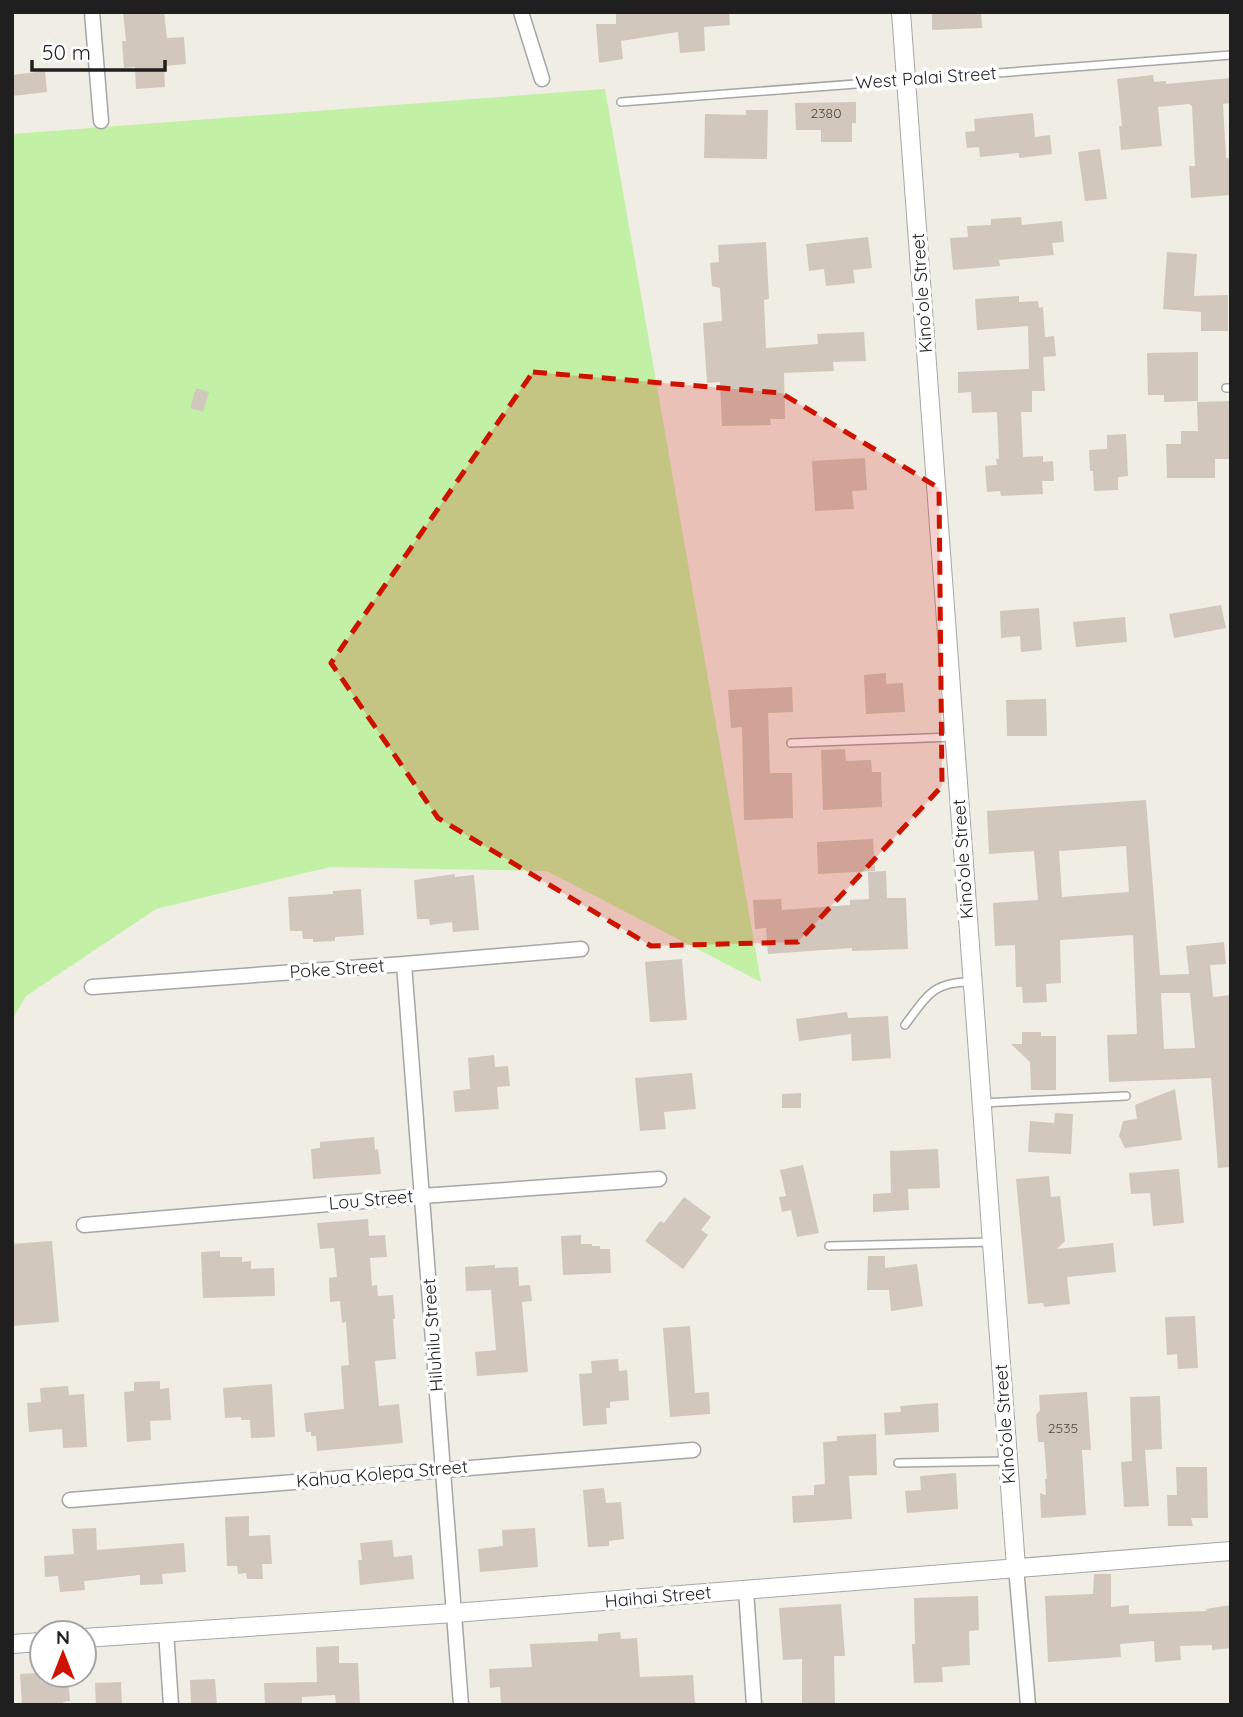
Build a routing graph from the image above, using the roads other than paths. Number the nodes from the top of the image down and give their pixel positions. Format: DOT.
graph roads {
  1 [pos="92,12"];
  2 [pos="521,12"];
  3 [pos="901,12"];
  4 [pos="1231,55"];
  5 [pos="542,79"];
  6 [pos="906,80"];
  7 [pos="621,102"];
  8 [pos="101,121"];
  9 [pos="954,737"];
  10 [pos="791,743"];
  11 [pos="581,948"];
  12 [pos="404,964"];
  13 [pos="972,982"];
  14 [pos="92,986"];
  15 [pos="905,1025"];
  16 [pos="1126,1096"];
  17 [pos="981,1103"];
  18 [pos="659,1179"];
  19 [pos="422,1196"];
  20 [pos="84,1224"];
  21 [pos="992,1242"];
  22 [pos="829,1246"];
  23 [pos="693,1450"];
  24 [pos="1008,1460"];
  25 [pos="898,1463"];
  26 [pos="443,1469"];
  27 [pos="70,1500"];
  28 [pos="1231,1551"];
  29 [pos="1016,1567"];
  30 [pos="746,1590"];
  31 [pos="454,1613"];
  32 [pos="166,1631"];
  33 [pos="98,1637"];
  34 [pos="171,1705"];
  35 [pos="461,1705"];
  36 [pos="754,1705"];
  37 [pos="1028,1705"];
  1 -- 8 [label="street"];
  2 -- 5 [label="street"];
  3 -- 6 [label="street, Kinoʻole Street"];
  4 -- 6 [label="lane, West Palai Street"];
  6 -- 7 [label="lane, West Palai Street"];
  6 -- 9 [label="street, Kinoʻole Street"];
  9 -- 10 [label="lane"];
  9 -- 13 [label="street, Kinoʻole Street"];
  11 -- 12 [label="street, Poke Street"];
  12 -- 14 [label="street, Poke Street"];
  12 -- 19 [label="street, Hiluhilu Street"];
  13 -- 15 [label="lane"];
  13 -- 17 [label="street, Kinoʻole Street"];
  16 -- 17 [label="lane"];
  17 -- 21 [label="street, Kinoʻole Street"];
  18 -- 19 [label="street, Lou Street"];
  19 -- 20 [label="street, Lou Street"];
  19 -- 26 [label="street, Hiluhilu Street"];
  21 -- 22 [label="lane"];
  21 -- 24 [label="street, Kinoʻole Street"];
  23 -- 26 [label="street, Kahua Kolepa Street"];
  24 -- 25 [label="lane"];
  24 -- 29 [label="street, Kinoʻole Street"];
  26 -- 27 [label="street, Kahua Kolepa Street"];
  26 -- 31 [label="street, Hiluhilu Street"];
  28 -- 29 [label="street, Haihai Street"];
  29 -- 30 [label="street, Haihai Street"];
  29 -- 37 [label="street, Kinoʻole Street"];
  30 -- 31 [label="street, Haihai Street"];
  30 -- 36 [label="street"];
  31 -- 32 [label="street, Haihai Street"];
  31 -- 35 [label="street, Hiluhilu Street"];
  32 -- 33 [label="street, Haihai Street"];
  32 -- 34 [label="street"];
}
